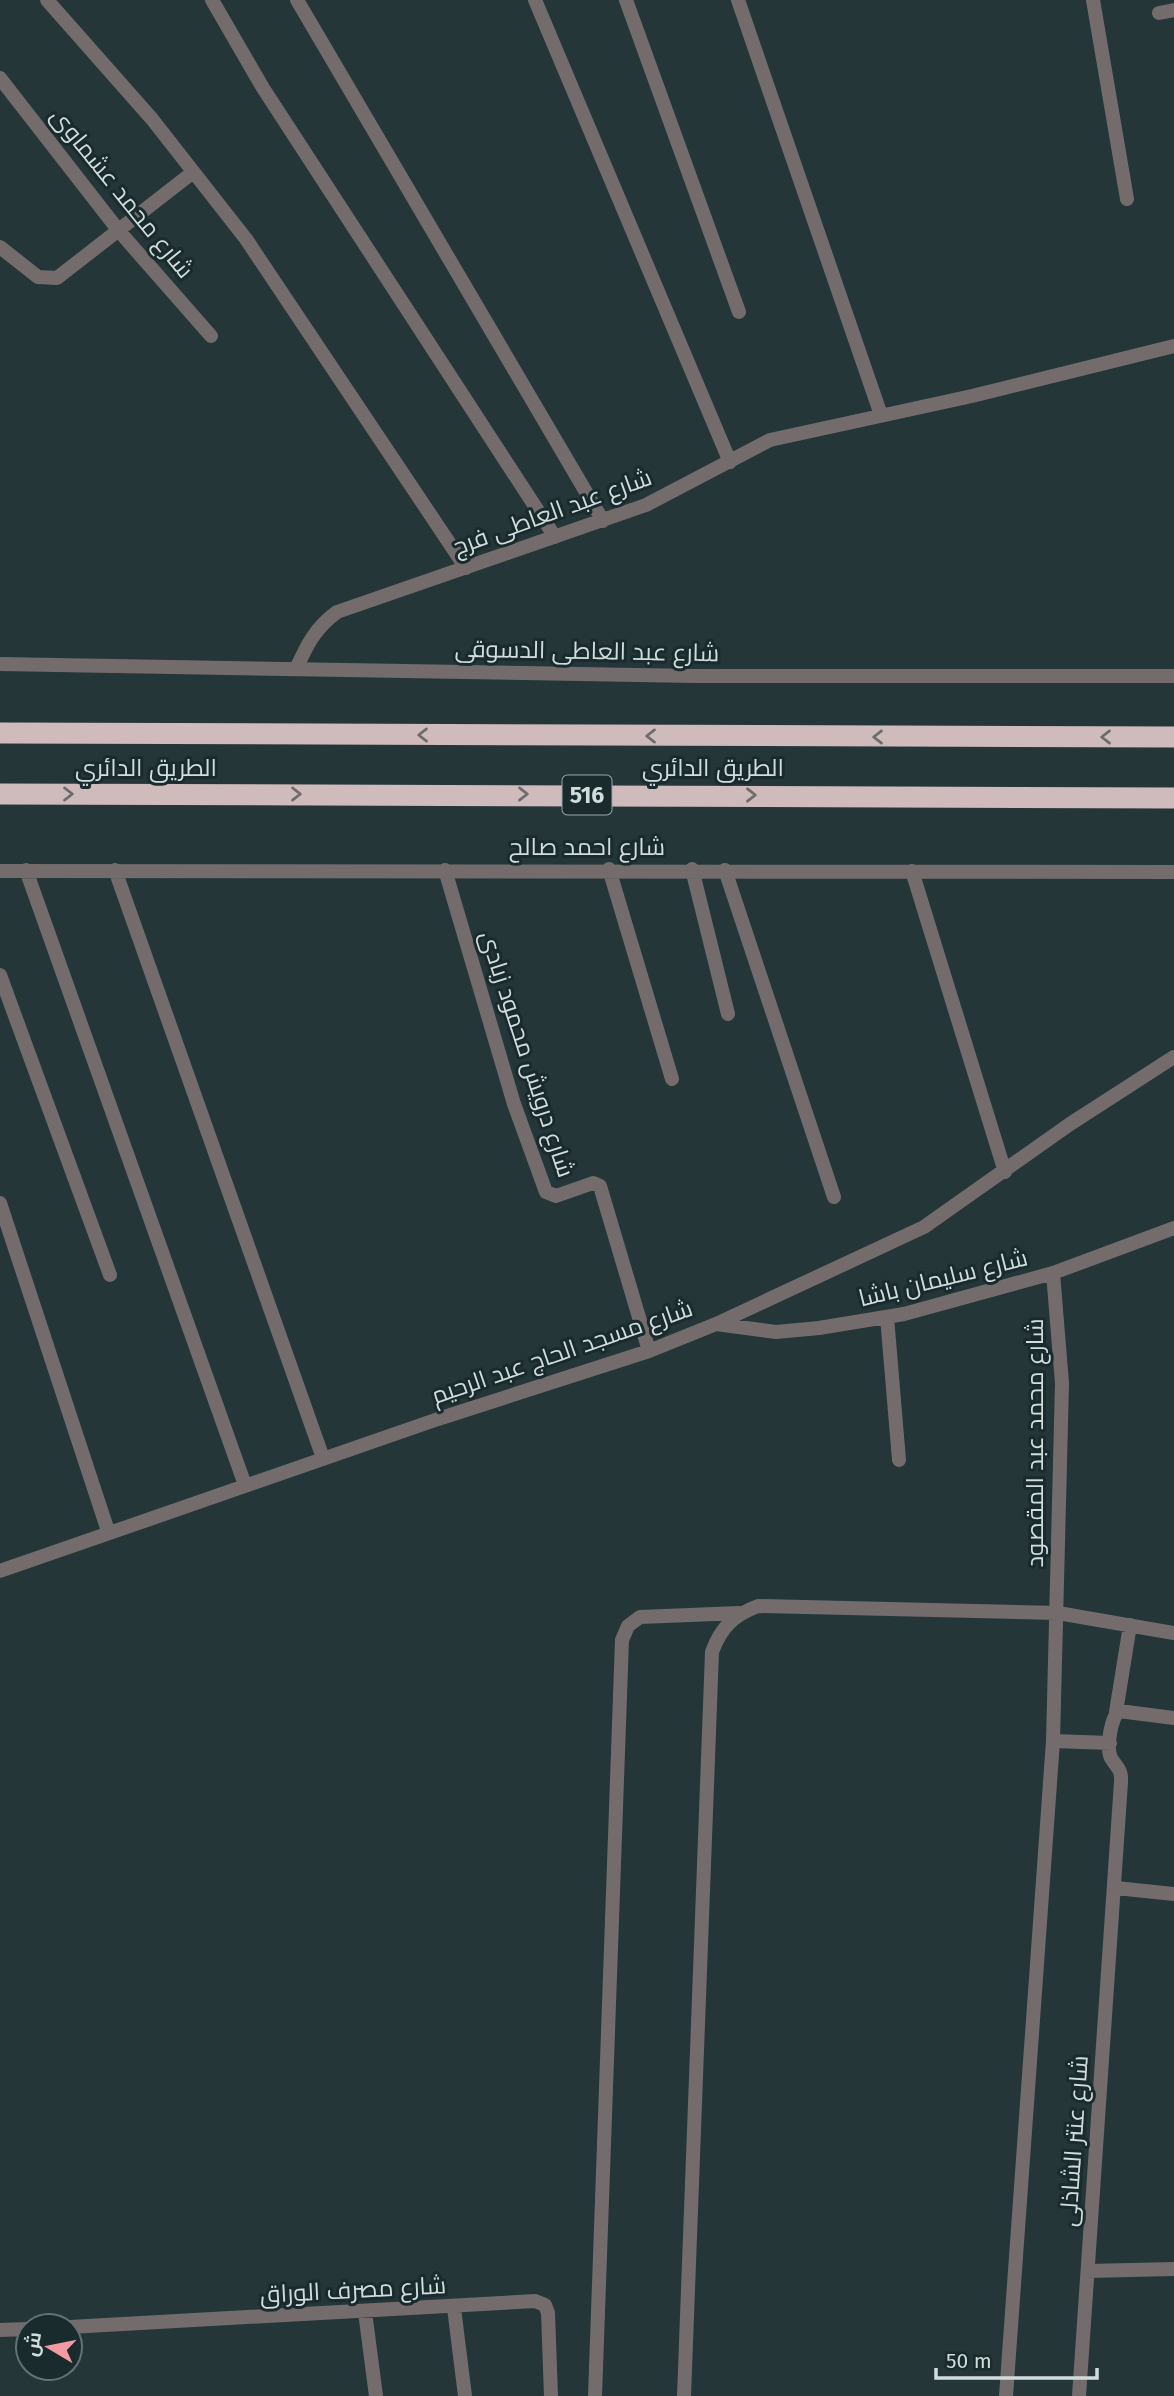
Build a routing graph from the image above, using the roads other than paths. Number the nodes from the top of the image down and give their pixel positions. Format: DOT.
graph roads {
  1 [pos="47,0"];
  2 [pos="212,0"];
  3 [pos="297,0"];
  4 [pos="535,0"];
  5 [pos="626,0"];
  6 [pos="738,0"];
  7 [pos="1093,0"];
  8 [pos="0,78"];
  9 [pos="192,173"];
  10 [pos="1127,199"];
  11 [pos="119,230"];
  12 [pos="0,247"];
  13 [pos="739,312"];
  14 [pos="211,336"];
  15 [pos="1174,346"];
  16 [pos="881,415"];
  17 [pos="730,462"];
  18 [pos="603,521"];
  19 [pos="555,537"];
  20 [pos="466,568"];
  21 [pos="0,664"];
  22 [pos="296,669"];
  23 [pos="1174,676"];
  24 [pos="0,733"];
  25 [pos="1174,737"];
  26 [pos="0,794"];
  27 [pos="1174,798"];
  28 [pos="609,869"];
  29 [pos="692,869"];
  30 [pos="26,870"];
  31 [pos="115,870"];
  32 [pos="445,870"];
  33 [pos="725,870"];
  34 [pos="0,871"];
  35 [pos="912,871"];
  36 [pos="1174,872"];
  37 [pos="0,975"];
  38 [pos="728,1014"];
  39 [pos="1174,1057"];
  40 [pos="672,1079"];
  41 [pos="1005,1172"];
  42 [pos="834,1197"];
  43 [pos="0,1203"];
  44 [pos="1174,1228"];
  45 [pos="1054,1273"];
  46 [pos="110,1275"];
  47 [pos="887,1317"];
  48 [pos="716,1324"];
  49 [pos="649,1351"];
  50 [pos="323,1458"];
  51 [pos="899,1460"];
  52 [pos="245,1485"];
  53 [pos="108,1531"];
  54 [pos="0,1571"];
  55 [pos="1058,1612"];
  56 [pos="739,1613"];
  57 [pos="1130,1625"];
  58 [pos="1174,1633"];
  59 [pos="1116,1712"];
  60 [pos="1174,1718"];
  61 [pos="1053,1741"];
  62 [pos="1110,1743"];
  63 [pos="1116,1888"];
  64 [pos="1174,1894"];
  65 [pos="1174,2269"];
  66 [pos="1088,2271"];
  67 [pos="454,2308"];
  68 [pos="365,2312"];
  69 [pos="84,2325"];
  70 [pos="376,2396"];
  71 [pos="465,2396"];
  72 [pos="551,2396"];
  73 [pos="595,2396"];
  74 [pos="684,2396"];
  75 [pos="1006,2396"];
  76 [pos="1079,2396"];
  1 -- 9 [label="street"];
  2 -- 19 [label="street"];
  3 -- 18 [label="street"];
  4 -- 17 [label="street"];
  5 -- 13 [label="street"];
  6 -- 16 [label="street"];
  7 -- 10 [label="street"];
  8 -- 11 [label="street, شارع محمد عشماوى"];
  9 -- 11 [label="street"];
  9 -- 20 [label="street"];
  11 -- 12 [label="street"];
  11 -- 14 [label="street, شارع محمد عشماوى"];
  15 -- 16 [label="street, شارع عبد العاطى فرج"];
  16 -- 17 [label="street, شارع عبد العاطى فرج"];
  17 -- 18 [label="street, شارع عبد العاطى فرج"];
  18 -- 19 [label="street, شارع عبد العاطى فرج"];
  19 -- 20 [label="street, شارع عبد العاطى فرج"];
  20 -- 22 [label="street, شارع عبد العاطى فرج"];
  21 -- 22 [label="street, شارع عبد العاطى الدسوقى"];
  22 -- 23 [label="street, شارع عبد العاطى الدسوقى"];
  25 -- 24 [label="highway, الطريق الدائري, one-way"];
  26 -- 27 [label="highway, الطريق الدائري / 516, one-way"];
  28 -- 29 [label="street, شارع احمد صالح"];
  28 -- 32 [label="street, شارع احمد صالح"];
  28 -- 40 [label="street"];
  29 -- 33 [label="street, شارع احمد صالح"];
  29 -- 38 [label="street"];
  30 -- 31 [label="street, شارع احمد صالح"];
  30 -- 34 [label="street, شارع احمد صالح"];
  30 -- 52 [label="street"];
  31 -- 32 [label="street, شارع احمد صالح"];
  31 -- 50 [label="street"];
  32 -- 49 [label="street, شارع درويش محمود زبادى"];
  33 -- 35 [label="street, شارع احمد صالح"];
  33 -- 42 [label="street"];
  35 -- 36 [label="street, شارع احمد صالح"];
  35 -- 41 [label="street"];
  37 -- 46 [label="street"];
  39 -- 41 [label="street, شارع مسجد الحاج عبد الرحيم"];
  41 -- 48 [label="street, شارع مسجد الحاج عبد الرحيم"];
  43 -- 53 [label="street"];
  44 -- 45 [label="street, شارع سليمان باشا"];
  45 -- 47 [label="street, شارع سليمان باشا"];
  45 -- 55 [label="street, شارع محمد عبد المقصود"];
  47 -- 48 [label="street, شارع سليمان باشا"];
  47 -- 51 [label="street"];
  48 -- 49 [label="street, شارع مسجد الحاج عبد الرحيم"];
  49 -- 50 [label="street, شارع مسجد الحاج عبد الرحيم"];
  50 -- 52 [label="street, شارع مسجد الحاج عبد الرحيم"];
  52 -- 53 [label="street, شارع مسجد الحاج عبد الرحيم"];
  53 -- 54 [label="street, شارع مسجد الحاج عبد الرحيم"];
  55 -- 56 [label="street"];
  55 -- 57 [label="street"];
  55 -- 61 [label="street, شارع محمد عبد المقصود"];
  56 -- 73 [label="street"];
  56 -- 74 [label="street"];
  57 -- 58 [label="street"];
  57 -- 59 [label="street"];
  59 -- 60 [label="street"];
  59 -- 62 [label="street"];
  61 -- 62 [label="street"];
  61 -- 75 [label="street, شارع محمد عبد المقصود"];
  62 -- 63 [label="street, شارع عنتر الشاذلى"];
  63 -- 64 [label="street"];
  63 -- 66 [label="street, شارع عنتر الشاذلى"];
  65 -- 66 [label="street"];
  66 -- 76 [label="street, شارع عنتر الشاذلى"];
  67 -- 68 [label="street, شارع مصرف الوراق"];
  67 -- 71 [label="street"];
  67 -- 72 [label="street, شارع مصرف الوراق"];
  68 -- 69 [label="street, شارع مصرف الوراق"];
  68 -- 70 [label="street"];
}
